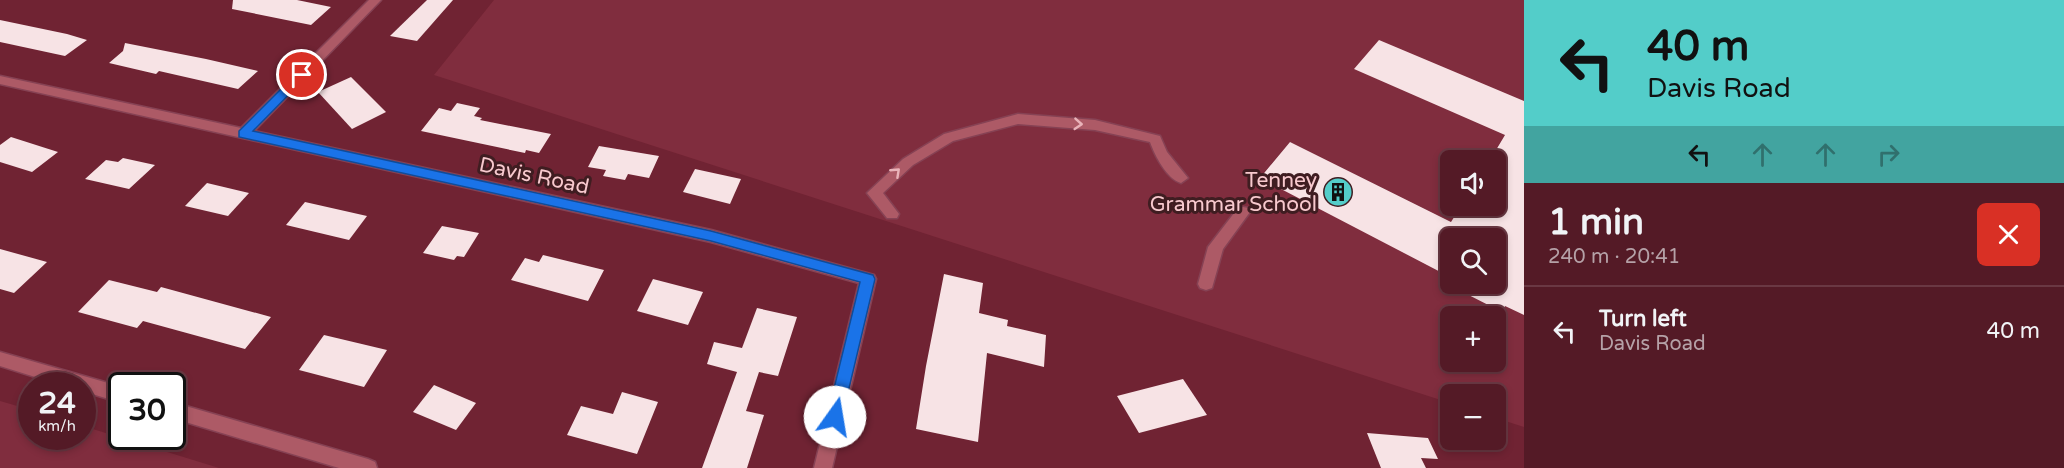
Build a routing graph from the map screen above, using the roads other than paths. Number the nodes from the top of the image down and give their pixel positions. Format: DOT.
graph roads {
  1 [pos="375,0"];
  2 [pos="0,80"];
  3 [pos="243,134"];
  4 [pos="1181,178"];
  5 [pos="1243,212"];
  6 [pos="892,213"];
  7 [pos="1206,284"];
  8 [pos="0,359"];
  9 [pos="108,391"];
  10 [pos="186,414"];
  11 [pos="368,468"];
  12 [pos="823,468"];
  1 -- 3 [label="street"];
  2 -- 3 [label="street, Davis Road"];
  3 -- 12 [label="street, Davis Road"];
  6 -- 4 [label="street, one-way"];
  5 -- 7 [label="street"];
  8 -- 9 [label="street"];
  10 -- 11 [label="street"];
}
